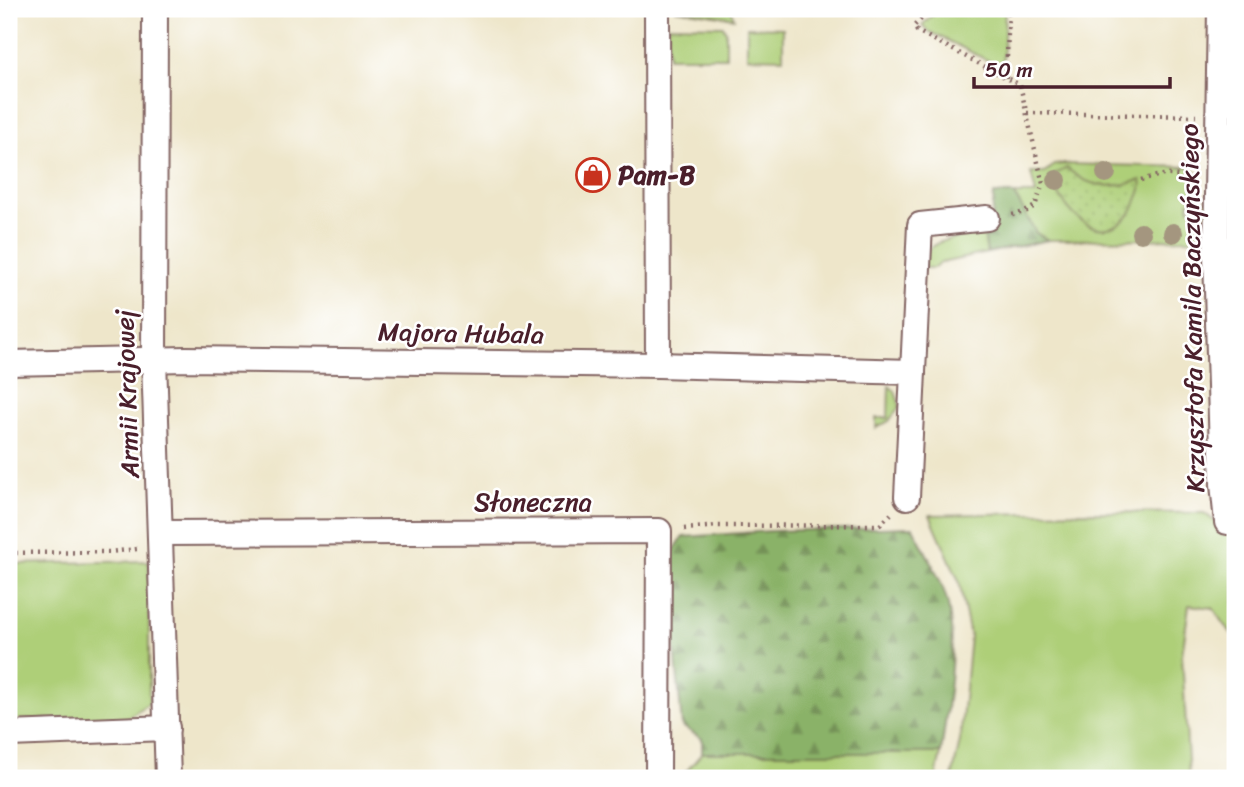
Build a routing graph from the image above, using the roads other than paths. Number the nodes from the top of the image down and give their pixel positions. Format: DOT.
graph roads {
  1 [pos="155,9"];
  2 [pos="657,9"];
  3 [pos="1220,9"];
  4 [pos="987,218"];
  5 [pos="1226,257"];
  6 [pos="154,359"];
  7 [pos="9,363"];
  8 [pos="658,365"];
  9 [pos="913,372"];
  10 [pos="1227,396"];
  11 [pos="907,497"];
  12 [pos="1227,522"];
  13 [pos="161,533"];
  14 [pos="167,727"];
  15 [pos="9,734"];
  16 [pos="168,778"];
  17 [pos="658,778"];
  1 -- 6 [label="street, Armii Krajowej"];
  2 -- 8 [label="street"];
  3 -- 5 [label="street, Krzysztofa Kamila Baczyńskiego"];
  4 -- 9 [label="street"];
  5 -- 10 [label="street, Krzysztofa Kamila Baczyńskiego"];
  6 -- 7 [label="street, Majora Hubala"];
  6 -- 8 [label="street, Majora Hubala"];
  6 -- 13 [label="street, Armii Krajowej"];
  8 -- 9 [label="street, Majora Hubala"];
  9 -- 11 [label="street"];
  10 -- 12 [label="street, Krzysztofa Kamila Baczyńskiego"];
  13 -- 14 [label="street, Armii Krajowej"];
  13 -- 17 [label="street, Słoneczna"];
  14 -- 15 [label="street"];
  14 -- 16 [label="street, Armii Krajowej"];
}
